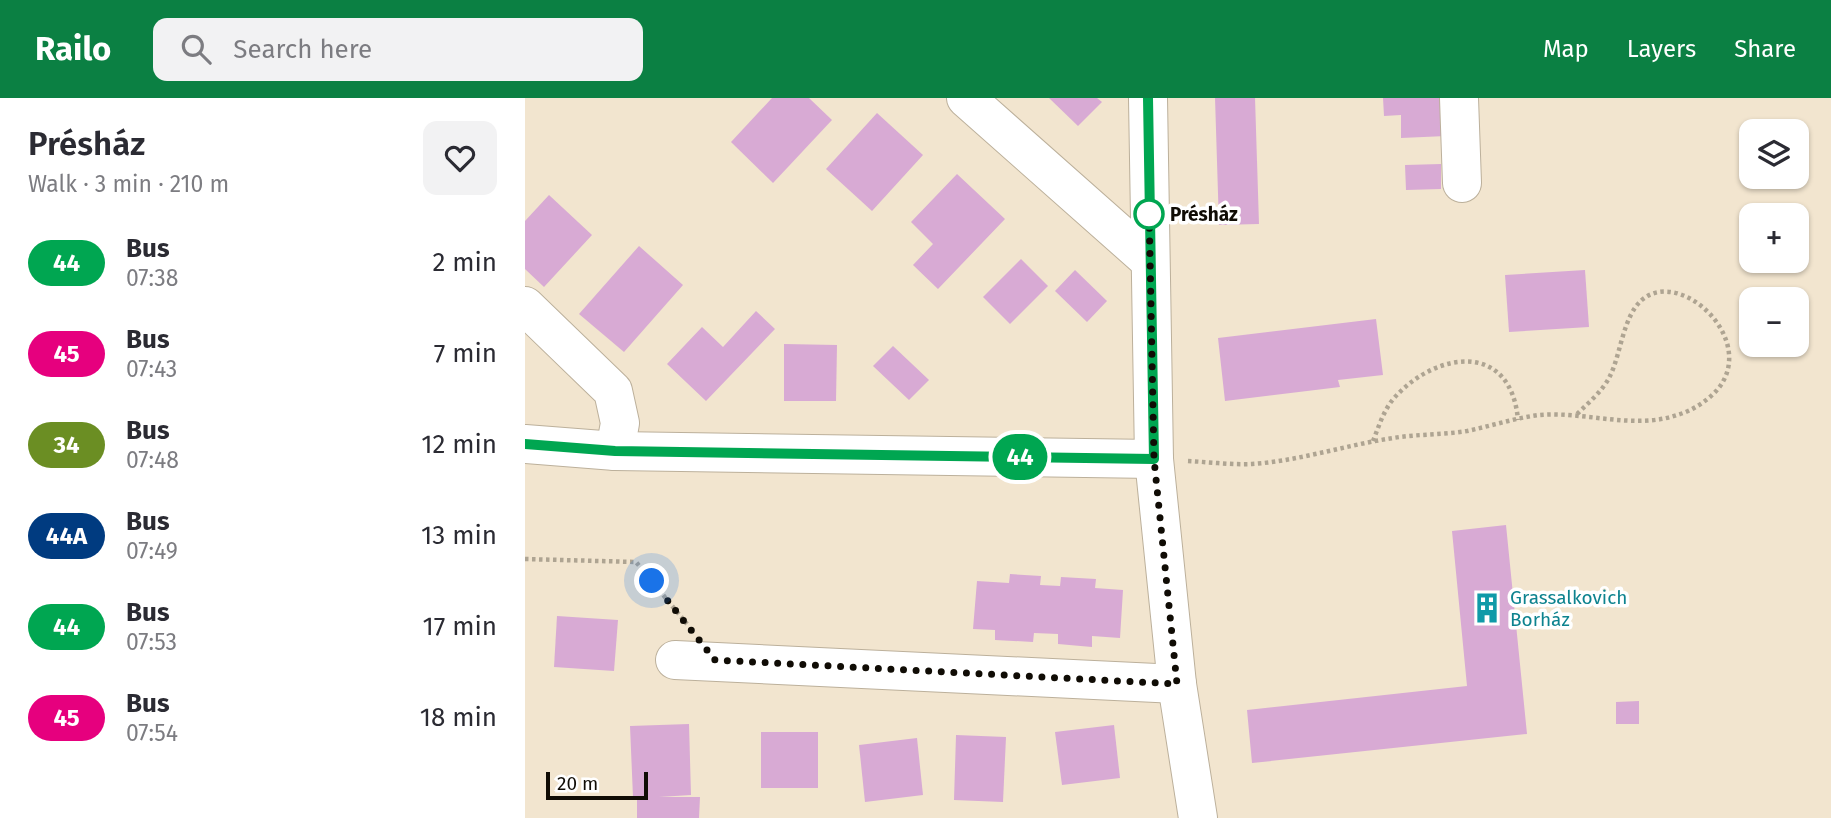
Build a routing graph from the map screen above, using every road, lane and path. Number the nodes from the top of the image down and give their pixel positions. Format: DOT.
graph roads {
  1 [pos="966,98"];
  2 [pos="1148,98"];
  3 [pos="1459,98"];
  4 [pos="1462,183"];
  5 [pos="1150,261"];
  6 [pos="525,306"];
  7 [pos="1575,416"];
  8 [pos="1518,420"];
  9 [pos="1373,442"];
  10 [pos="525,444"];
  11 [pos="615,451"];
  12 [pos="1154,459"];
  13 [pos="525,559"];
  14 [pos="675,660"];
  15 [pos="715,660"];
  16 [pos="1177,684"];
  17 [pos="1198,818"];
  1 -- 5 [label="street"];
  2 -- 5 [label="street"];
  3 -- 4 [label="street"];
  5 -- 12 [label="street"];
  6 -- 11 [label="street"];
  7 -- 7 [label="path"];
  7 -- 8 [label="path"];
  8 -- 9 [label="path"];
  8 -- 9 [label="path"];
  9 -- 12 [label="path"];
  10 -- 11 [label="street"];
  11 -- 12 [label="street"];
  12 -- 16 [label="street"];
  13 -- 15 [label="path"];
  14 -- 15 [label="street"];
  15 -- 16 [label="street"];
  16 -- 17 [label="street"];
}
